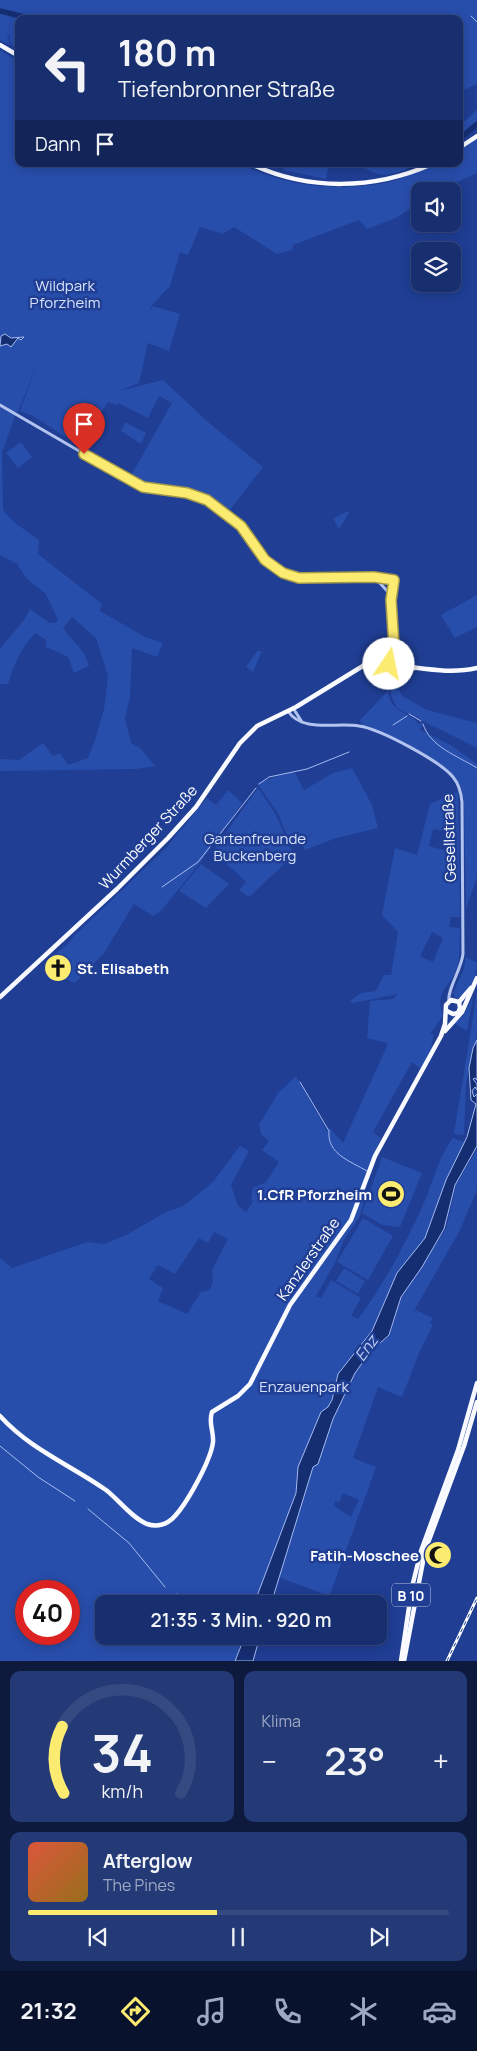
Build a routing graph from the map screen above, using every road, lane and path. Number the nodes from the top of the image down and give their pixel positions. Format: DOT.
graph roads {
  1 [pos="0,45"];
  2 [pos="15,54"];
  3 [pos="477,136"];
  4 [pos="463,145"];
  5 [pos="258,167"];
  6 [pos="423,167"];
  7 [pos="0,404"];
  8 [pos="366,578"];
  9 [pos="377,581"];
  10 [pos="389,593"];
  11 [pos="391,600"];
  12 [pos="392,638"];
  13 [pos="394,646"];
  14 [pos="389,663"];
  15 [pos="407,664"];
  16 [pos="415,668"];
  17 [pos="477,668"];
  18 [pos="291,709"];
  19 [pos="477,978"];
  20 [pos="475,983"];
  21 [pos="0,997"];
  22 [pos="449,1001"];
  23 [pos="459,1002"];
  24 [pos="447,1011"];
  25 [pos="452,1014"];
  26 [pos="445,1024"];
  27 [pos="441,1036"];
  28 [pos="477,1384"];
  29 [pos="475,1400"];
  30 [pos="0,1416"];
  31 [pos="402,1661"];
  1 -- 2 [label="main road"];
  3 -- 4 [label="main road"];
  5 -- 6 [label="main road"];
  7 -- 8 [label="street"];
  8 -- 9 [label="street"];
  8 -- 11 [label="street"];
  9 -- 10 [label="street"];
  9 -- 10 [label="street"];
  10 -- 11 [label="street"];
  11 -- 12 [label="street"];
  12 -- 13 [label="street"];
  12 -- 14 [label="street"];
  13 -- 14 [label="street"];
  13 -- 15 [label="main road"];
  14 -- 15 [label="main road"];
  14 -- 16 [label="main road"];
  14 -- 18 [label="main road, Wurmberger Straße"];
  15 -- 16 [label="main road"];
  16 -- 17 [label="main road"];
  18 -- 21 [label="main road, Wurmberger Straße"];
  18 -- 22 [label="street, Gesellstraße"];
  19 -- 20 [label="main road, Kanzlerstraße"];
  20 -- 23 [label="main road, Kanzlerstraße"];
  20 -- 27 [label="main road, Kanzlerstraße"];
  22 -- 23 [label="main road"];
  22 -- 24 [label="main road, Kanzlerstraße"];
  23 -- 25 [label="main road, Kanzlerstraße"];
  24 -- 25 [label="main road"];
  24 -- 26 [label="main road, Kanzlerstraße"];
  25 -- 26 [label="main road, Kanzlerstraße"];
  26 -- 27 [label="main road, Kanzlerstraße"];
  27 -- 30 [label="main road, Kanzlerstraße"];
  28 -- 29 [label="main road, B 10"];
  29 -- 31 [label="main road, B 10"];
}
